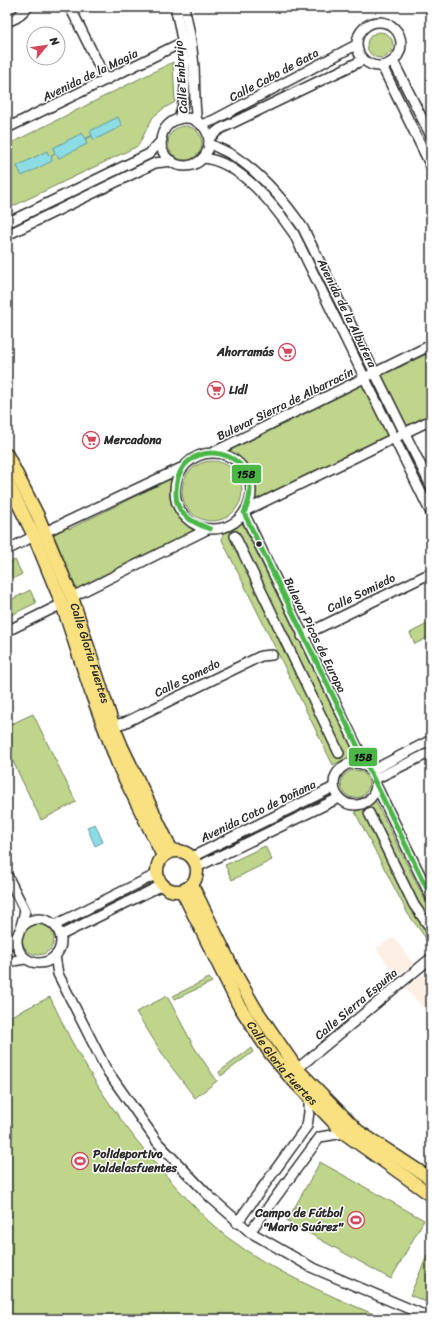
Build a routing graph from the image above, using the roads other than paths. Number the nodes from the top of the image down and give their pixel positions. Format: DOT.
graph roads {
  1 [pos="28,7"];
  2 [pos="70,7"];
  3 [pos="175,7"];
  4 [pos="184,7"];
  5 [pos="7,22"];
  6 [pos="182,42"];
  7 [pos="356,45"];
  8 [pos="363,60"];
  9 [pos="393,61"];
  10 [pos="382,66"];
  11 [pos="106,80"];
  12 [pos="179,119"];
  13 [pos="199,123"];
  14 [pos="7,128"];
  15 [pos="431,136"];
  16 [pos="162,140"];
  17 [pos="209,141"];
  18 [pos="203,158"];
  19 [pos="172,161"];
  20 [pos="431,166"];
  21 [pos="7,223"];
  22 [pos="7,235"];
  23 [pos="431,345"];
  24 [pos="375,372"];
  25 [pos="364,378"];
  26 [pos="431,420"];
  27 [pos="405,433"];
  28 [pos="395,438"];
  29 [pos="214,452"];
  30 [pos="7,455"];
  31 [pos="181,468"];
  32 [pos="7,481"];
  33 [pos="431,486"];
  34 [pos="244,512"];
  35 [pos="431,513"];
  36 [pos="208,529"];
  37 [pos="45,532"];
  38 [pos="34,536"];
  39 [pos="234,536"];
  40 [pos="7,550"];
  41 [pos="431,573"];
  42 [pos="67,601"];
  43 [pos="7,631"];
  44 [pos="302,636"];
  45 [pos="270,651"];
  46 [pos="118,727"];
  47 [pos="431,740"];
  48 [pos="431,752"];
  49 [pos="339,753"];
  50 [pos="372,775"];
  51 [pos="334,787"];
  52 [pos="339,798"];
  53 [pos="369,813"];
  54 [pos="168,853"];
  55 [pos="195,862"];
  56 [pos="7,875"];
  57 [pos="159,879"];
  58 [pos="187,888"];
  59 [pos="431,897"];
  60 [pos="25,911"];
  61 [pos="40,918"];
  62 [pos="55,925"];
  63 [pos="21,926"];
  64 [pos="431,929"];
  65 [pos="61,936"];
  66 [pos="16,938"];
  67 [pos="7,946"];
  68 [pos="55,956"];
  69 [pos="431,958"];
  70 [pos="25,959"];
  71 [pos="7,962"];
  72 [pos="40,963"];
  73 [pos="58,974"];
  74 [pos="297,1069"];
  75 [pos="309,1099"];
  76 [pos="344,1133"];
  77 [pos="431,1178"];
  78 [pos="431,1195"];
  79 [pos="237,1223"];
  80 [pos="250,1232"];
  81 [pos="431,1318"];
  1 -- 5 [label="street"];
  2 -- 11 [label="street"];
  3 -- 6 [label="street, Calle Embrujo"];
  4 -- 13 [label="street, Calle Embrujo"];
  6 -- 11 [label="street, Avenida de la Magia"];
  6 -- 12 [label="street, Calle Embrujo"];
  7 -- 8 [label="street"];
  7 -- 9 [label="street"];
  7 -- 13 [label="street, Calle Cabo de Gata"];
  8 -- 10 [label="street"];
  8 -- 17 [label="street, Calle Cabo de Gata"];
  9 -- 10 [label="street"];
  9 -- 15 [label="street"];
  10 -- 20 [label="street"];
  11 -- 14 [label="street, Avenida de la Magia"];
  12 -- 13 [label="street"];
  12 -- 16 [label="street"];
  13 -- 17 [label="street"];
  16 -- 19 [label="street"];
  16 -- 21 [label="street"];
  17 -- 18 [label="street"];
  17 -- 24 [label="street, Avenida de la Albufera"];
  18 -- 19 [label="street"];
  18 -- 25 [label="street, Avenida de la Albufera"];
  19 -- 22 [label="street"];
  23 -- 24 [label="street, Bulevar Sierra de Albarracín"];
  24 -- 25 [label="street, Bulevar Sierra de Albarracín"];
  24 -- 27 [label="street, Avenida de la Albufera"];
  25 -- 28 [label="street, Avenida de la Albufera"];
  25 -- 29 [label="street, Bulevar Sierra de Albarracín"];
  26 -- 27 [label="street"];
  27 -- 28 [label="street"];
  27 -- 33 [label="street, Avenida de la Albufera"];
  28 -- 34 [label="street"];
  28 -- 35 [label="street, Avenida de la Albufera"];
  29 -- 31 [label="street"];
  29 -- 34 [label="street"];
  30 -- 37 [label="main road, Calle Gloria Fuertes"];
  31 -- 36 [label="street"];
  31 -- 37 [label="street"];
  32 -- 38 [label="main road, Calle Gloria Fuertes"];
  34 -- 36 [label="street"];
  34 -- 44 [label="street, Bulevar Picos de Europa"];
  36 -- 42 [label="street"];
  37 -- 42 [label="main road, Calle Gloria Fuertes"];
  38 -- 40 [label="street"];
  38 -- 42 [label="main road, Calle Gloria Fuertes"];
  39 -- 49 [label="street"];
  41 -- 44 [label="street, Calle Somiedo"];
  42 -- 43 [label="street"];
  42 -- 46 [label="main road, Calle Gloria Fuertes"];
  42 -- 54 [label="main road, Calle Gloria Fuertes"];
  44 -- 50 [label="street, Bulevar Picos de Europa"];
  45 -- 46 [label="street, Calle Somedo"];
  46 -- 54 [label="main road, Calle Gloria Fuertes"];
  47 -- 50 [label="street"];
  48 -- 50 [label="street"];
  50 -- 51 [label="street"];
  50 -- 52 [label="street"];
  50 -- 59 [label="street, Bulevar Picos de Europa"];
  51 -- 52 [label="street"];
  51 -- 55 [label="street, Avenida Coto de Doñana"];
  52 -- 55 [label="street, Avenida Coto de Doñana"];
  53 -- 64 [label="street"];
  54 -- 55 [label="main road"];
  54 -- 57 [label="main road"];
  55 -- 58 [label="main road"];
  56 -- 60 [label="street"];
  57 -- 58 [label="main road"];
  57 -- 62 [label="street"];
  57 -- 65 [label="street"];
  58 -- 74 [label="main road, Calle Gloria Fuertes"];
  58 -- 75 [label="main road, Calle Gloria Fuertes"];
  60 -- 61 [label="street"];
  60 -- 63 [label="street"];
  61 -- 62 [label="street"];
  61 -- 63 [label="street"];
  62 -- 65 [label="street"];
  63 -- 66 [label="street"];
  65 -- 68 [label="street"];
  66 -- 67 [label="street"];
  66 -- 70 [label="street"];
  68 -- 72 [label="street"];
  68 -- 73 [label="street"];
  69 -- 74 [label="street, Calle Sierra Espuña"];
  70 -- 71 [label="street"];
  70 -- 72 [label="street"];
  72 -- 73 [label="street"];
  73 -- 79 [label="street"];
  74 -- 77 [label="main road, Calle Gloria Fuertes"];
  75 -- 76 [label="main road, Calle Gloria Fuertes"];
  75 -- 79 [label="street"];
  76 -- 78 [label="main road, Calle Gloria Fuertes"];
  76 -- 80 [label="street"];
  79 -- 80 [label="street"];
  80 -- 81 [label="street"];
}
